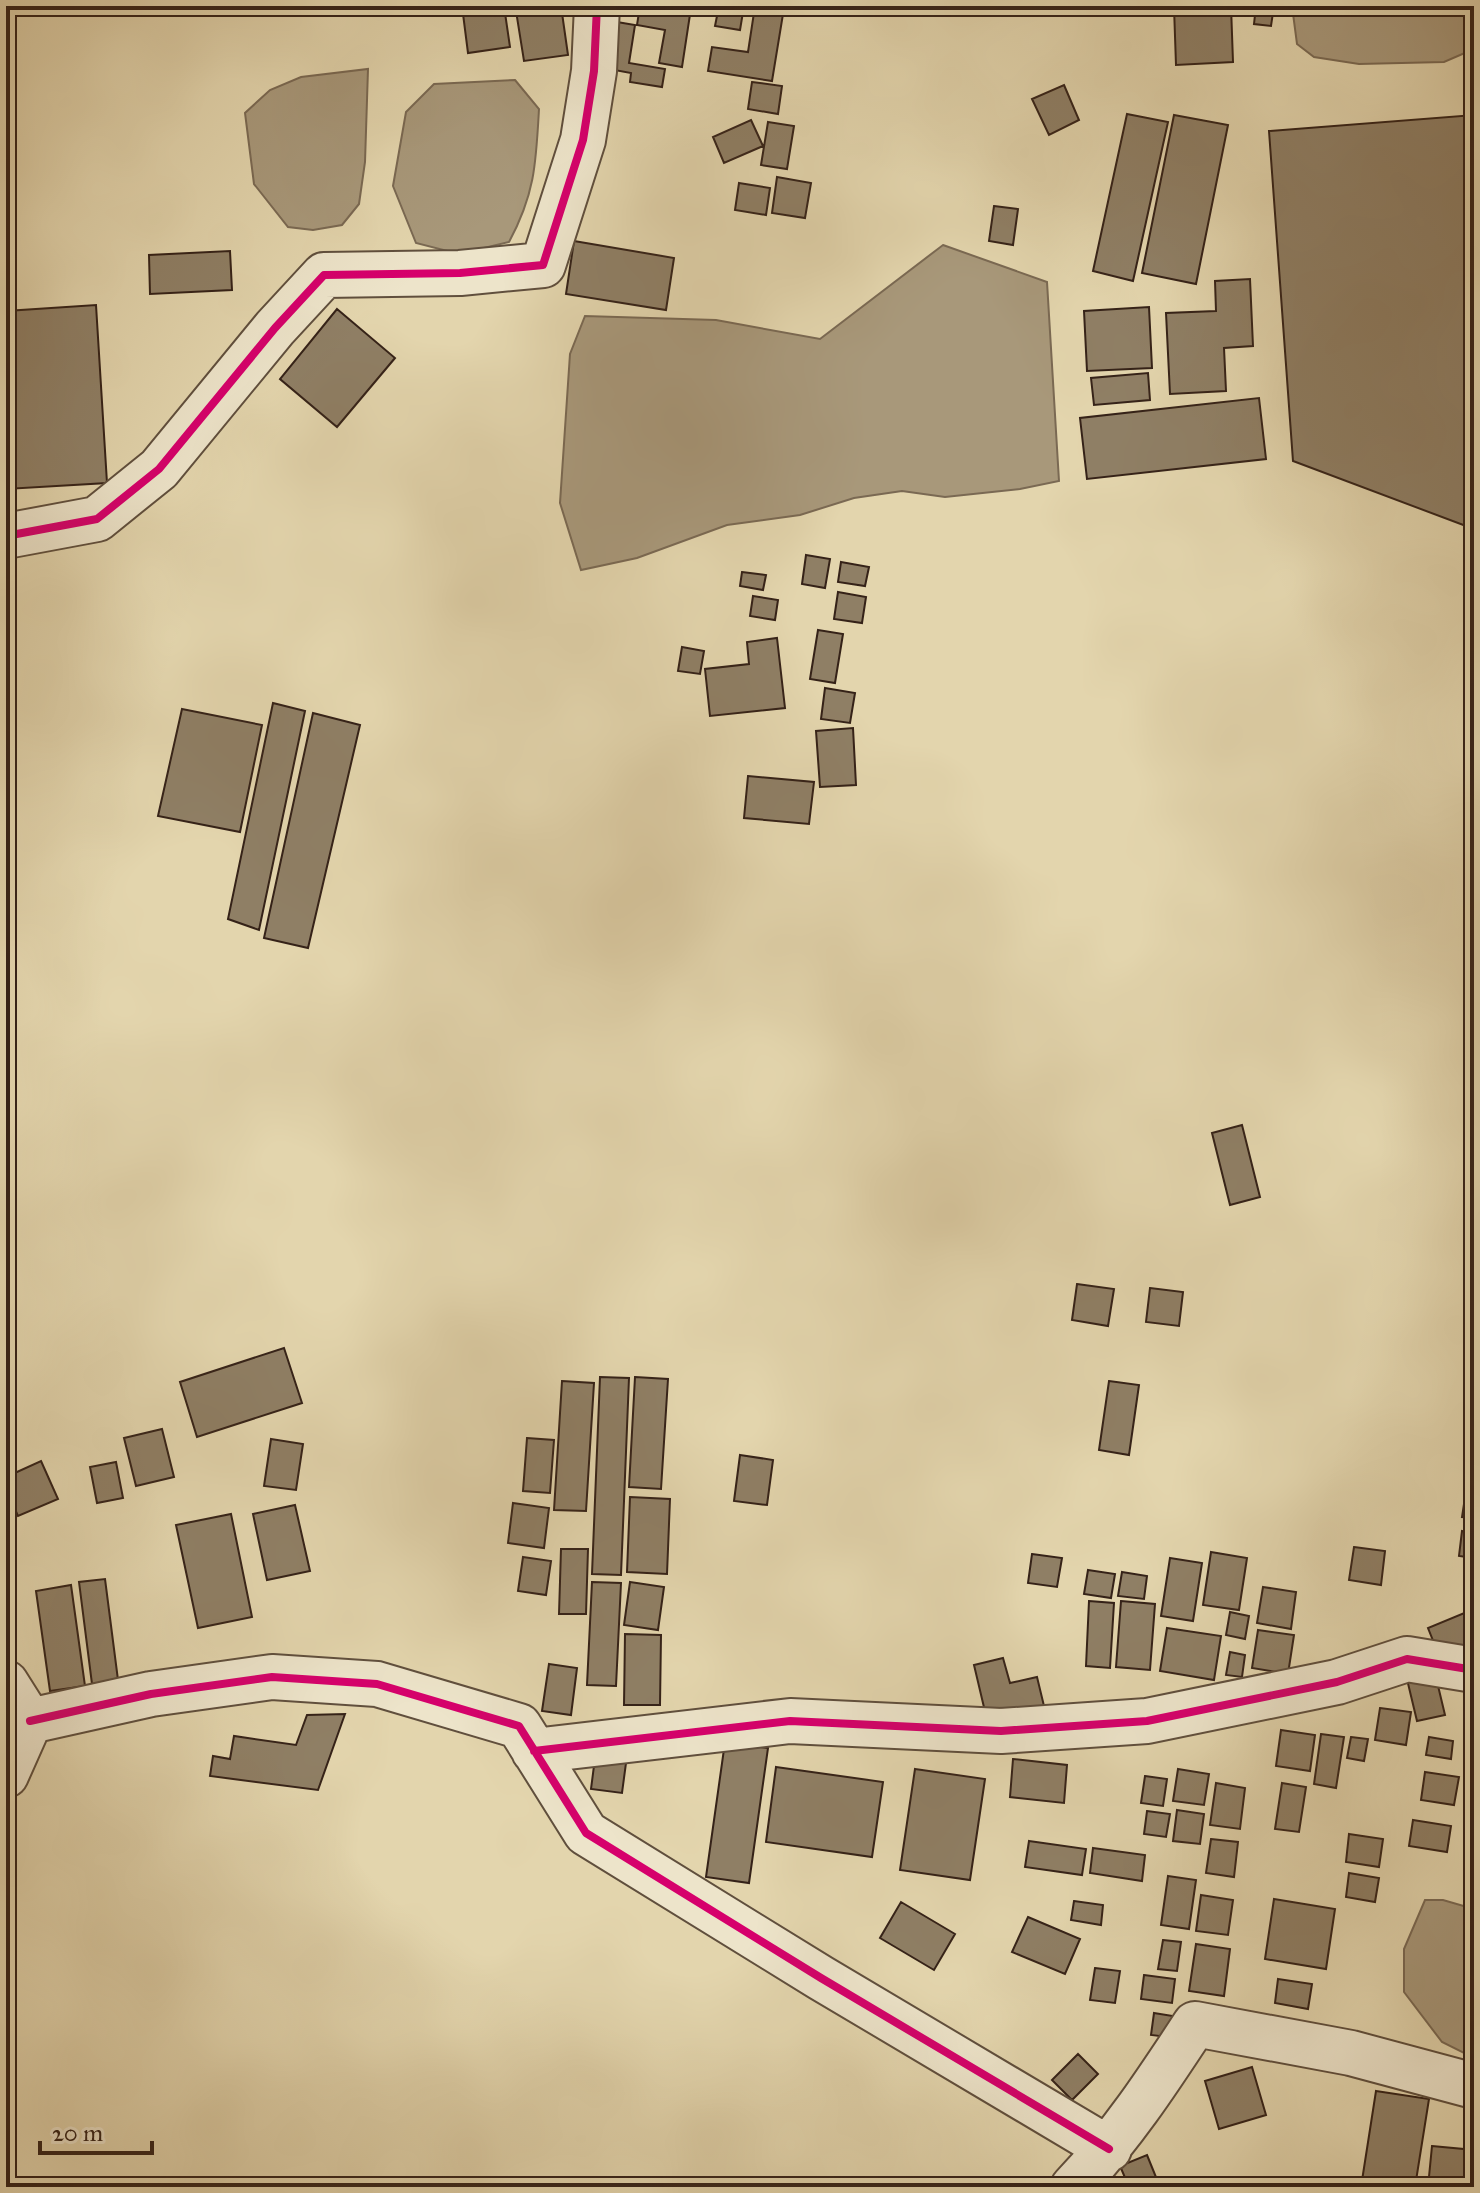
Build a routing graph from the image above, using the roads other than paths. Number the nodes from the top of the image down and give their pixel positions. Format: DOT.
graph roads {
  1 [pos="597,6"];
  2 [pos="6,536"];
  3 [pos="1474,1670"];
  4 [pos="6,1683"];
  5 [pos="30,1721"];
  6 [pos="534,1751"];
  7 [pos="6,1775"];
  8 [pos="1474,2086"];
  9 [pos="1109,2149"];
  10 [pos="1073,2187"];
  1 -- 2 [label="street"];
  3 -- 6 [label="street"];
  4 -- 5 [label="street"];
  5 -- 6 [label="street"];
  5 -- 7 [label="street"];
  6 -- 9 [label="street"];
  8 -- 9 [label="street"];
  9 -- 10 [label="street"];
}
